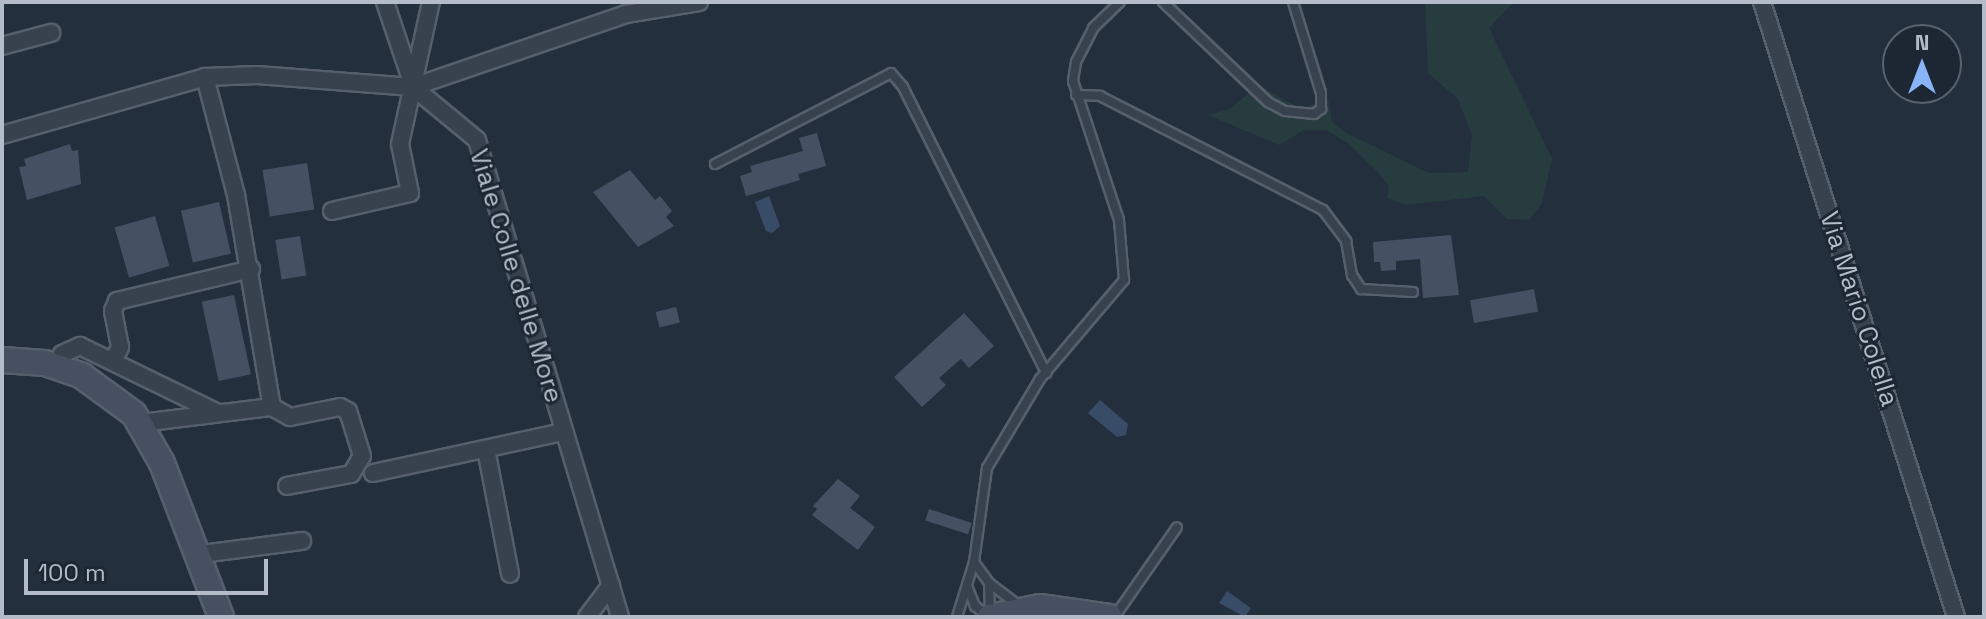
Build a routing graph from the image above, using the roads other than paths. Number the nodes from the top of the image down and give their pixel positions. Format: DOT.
graph roads {
  1 [pos="385,2"];
  2 [pos="431,2"];
  3 [pos="699,2"];
  4 [pos="1120,2"];
  5 [pos="1163,2"];
  6 [pos="1293,2"];
  7 [pos="1762,2"];
  8 [pos="51,33"];
  9 [pos="2,46"];
  10 [pos="205,77"];
  11 [pos="413,87"];
  12 [pos="1076,95"];
  13 [pos="2,135"];
  14 [pos="715,164"];
  15 [pos="332,211"];
  16 [pos="251,269"];
  17 [pos="1413,292"];
  18 [pos="2,360"];
  19 [pos="113,361"];
  20 [pos="59,366"];
  21 [pos="1046,373"];
  22 [pos="272,407"];
  23 [pos="216,412"];
  24 [pos="141,423"];
  25 [pos="563,432"];
  26 [pos="486,449"];
  27 [pos="373,473"];
  28 [pos="287,486"];
  29 [pos="1177,527"];
  30 [pos="302,541"];
  31 [pos="194,555"];
  32 [pos="974,562"];
  33 [pos="510,574"];
  34 [pos="989,583"];
  35 [pos="611,585"];
  36 [pos="966,585"];
  37 [pos="1024,609"];
  38 [pos="221,617"];
  39 [pos="587,617"];
  40 [pos="620,617"];
  41 [pos="957,617"];
  42 [pos="989,617"];
  43 [pos="1112,617"];
  44 [pos="1956,617"];
  1 -- 11 [label="street"];
  2 -- 11 [label="street"];
  3 -- 11 [label="street"];
  4 -- 12 [label="lane"];
  5 -- 6 [label="lane"];
  7 -- 44 [label="street, Via Mario Colella"];
  8 -- 9 [label="street"];
  10 -- 11 [label="street"];
  10 -- 13 [label="street"];
  10 -- 16 [label="street"];
  11 -- 15 [label="street"];
  11 -- 25 [label="street, Viale Colle delle More"];
  12 -- 17 [label="lane"];
  12 -- 21 [label="lane"];
  14 -- 21 [label="lane"];
  16 -- 19 [label="street"];
  16 -- 22 [label="street"];
  18 -- 20 [label="main road"];
  19 -- 20 [label="street"];
  19 -- 23 [label="street"];
  20 -- 24 [label="main road"];
  21 -- 32 [label="lane"];
  22 -- 23 [label="street"];
  22 -- 28 [label="street"];
  23 -- 24 [label="street"];
  24 -- 31 [label="main road"];
  25 -- 26 [label="street"];
  25 -- 35 [label="street, Viale Colle delle More"];
  26 -- 27 [label="street"];
  26 -- 33 [label="street"];
  29 -- 43 [label="lane"];
  30 -- 31 [label="street"];
  31 -- 38 [label="main road"];
  32 -- 34 [label="lane"];
  32 -- 36 [label="lane"];
  34 -- 37 [label="lane"];
  34 -- 42 [label="lane"];
  35 -- 39 [label="street"];
  35 -- 40 [label="street, Viale Colle delle More"];
  36 -- 41 [label="lane"];
  36 -- 42 [label="lane"];
  37 -- 42 [label="main road"];
  37 -- 43 [label="main road"];
}
